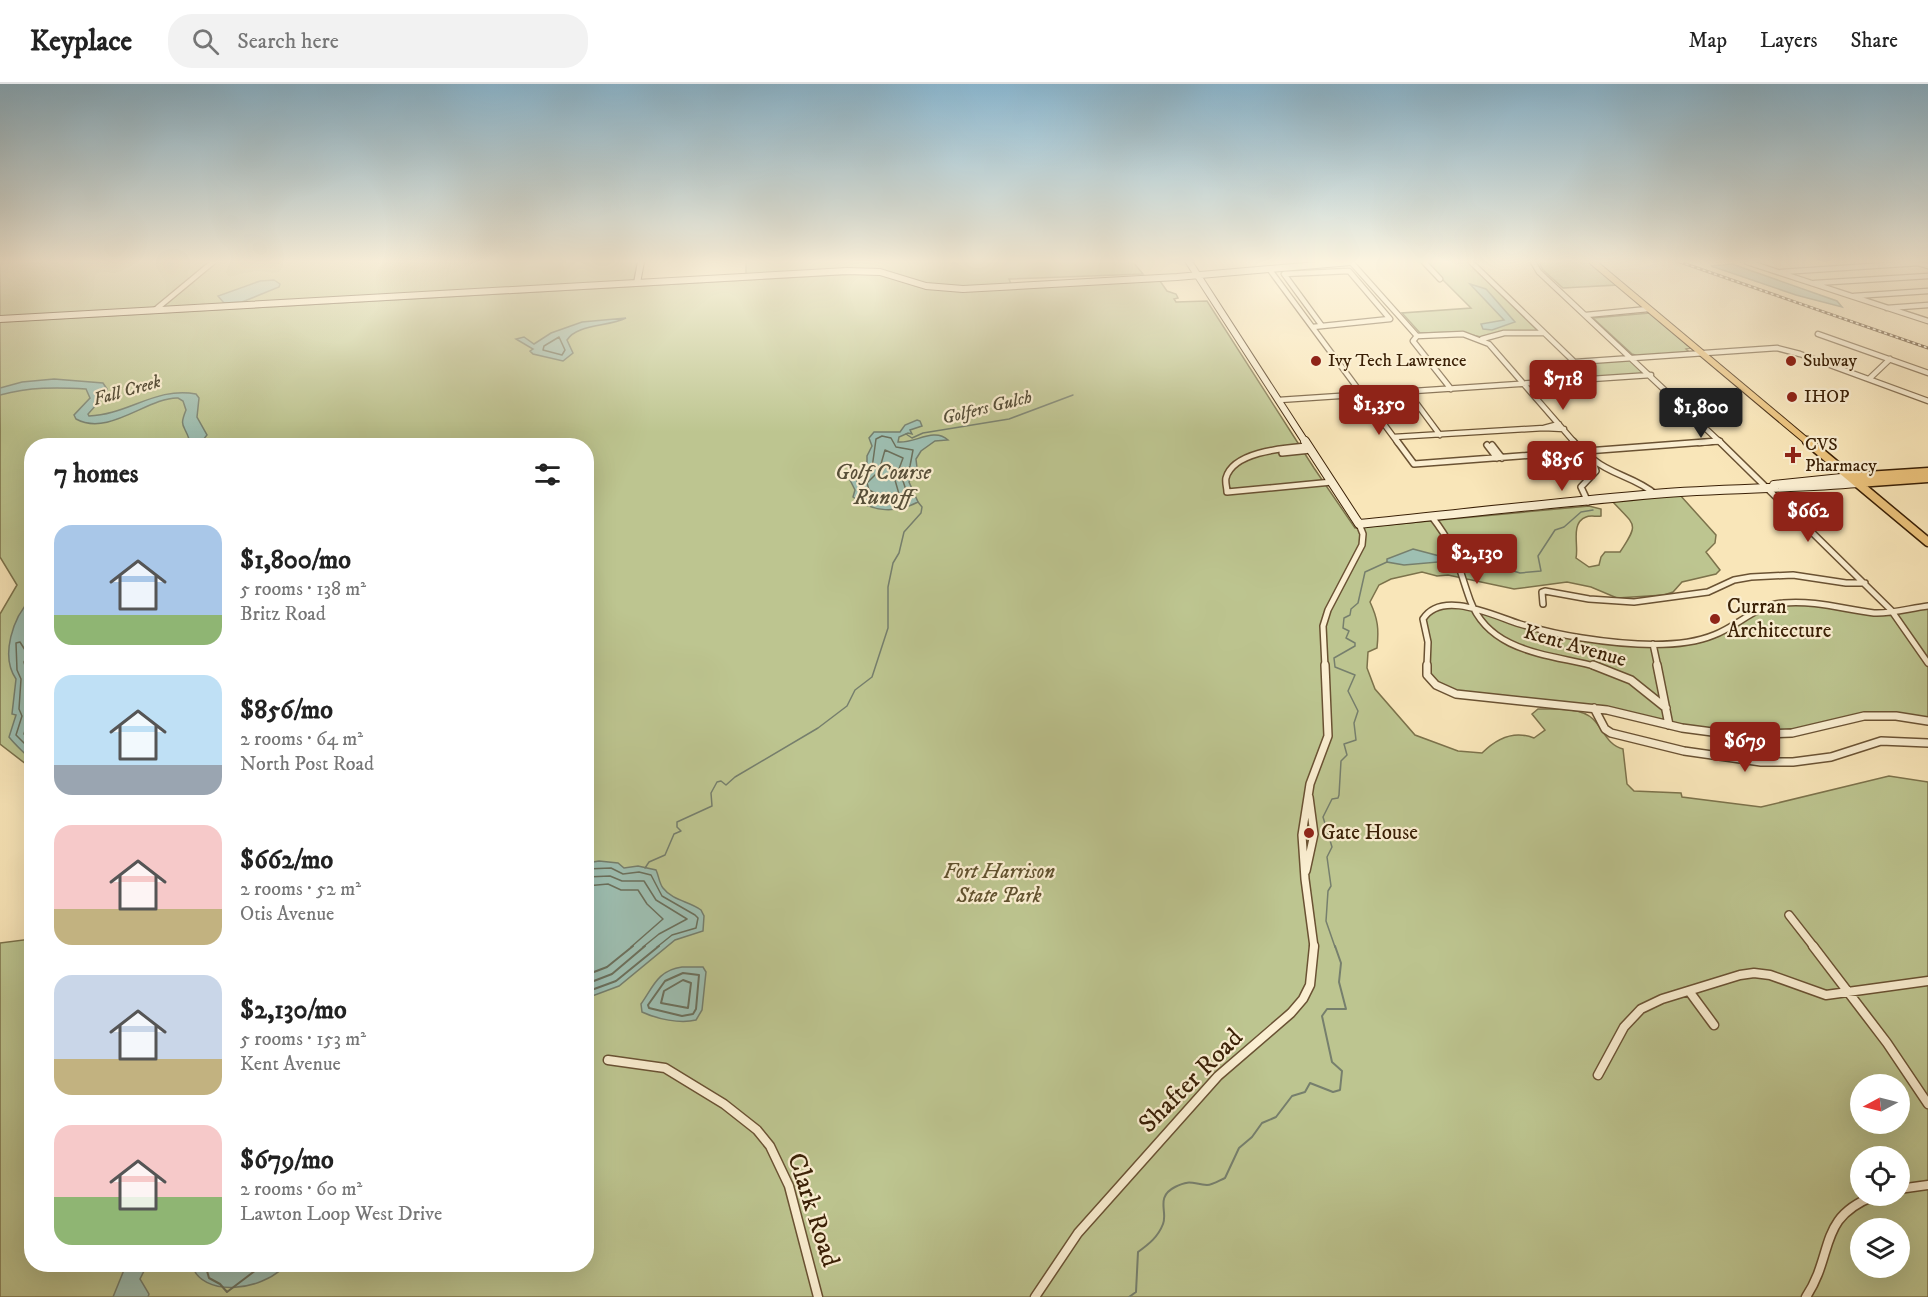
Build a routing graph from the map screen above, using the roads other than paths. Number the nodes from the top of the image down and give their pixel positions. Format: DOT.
graph roads {
  1 [pos="1225,319"];
  2 [pos="1307,319"];
  3 [pos="1316,319"];
  4 [pos="1389,319"];
  5 [pos="1401,319"];
  6 [pos="1530,319"];
  7 [pos="1590,319"];
  8 [pos="1660,319"];
  9 [pos="1663,319"];
  10 [pos="1667,319"];
  11 [pos="1322,326"];
  12 [pos="1313,327"];
  13 [pos="1679,329"];
  14 [pos="1545,333"];
  15 [pos="1818,334"];
  16 [pos="1417,336"];
  17 [pos="1482,339"];
  18 [pos="1703,353"];
  19 [pos="1633,358"];
  20 [pos="1890,359"];
  21 [pos="1575,362"];
  22 [pos="1928,373"];
  23 [pos="1651,375"];
  24 [pos="1592,379"];
  25 [pos="1869,379"];
  26 [pos="1524,384"];
  27 [pos="1451,389"];
  28 [pos="1363,395"];
  29 [pos="1753,396"];
  30 [pos="1279,400"];
  31 [pos="1928,401"];
  32 [pos="1397,405"];
  33 [pos="1780,412"];
  34 [pos="1784,421"];
  35 [pos="1559,424"];
  36 [pos="1544,428"];
  37 [pos="1564,429"];
  38 [pos="1806,433"];
  39 [pos="1440,435"];
  40 [pos="1394,437"];
  41 [pos="1419,437"];
  42 [pos="1720,441"];
  43 [pos="1398,442"];
  44 [pos="1489,445"];
  45 [pos="1310,448"];
  46 [pos="1584,452"];
  47 [pos="1499,458"];
  48 [pos="1611,471"];
  49 [pos="1928,472"];
  50 [pos="1594,474"];
  51 [pos="1928,478"];
  52 [pos="1858,480"];
  53 [pos="1332,482"];
  54 [pos="1767,487"];
  55 [pos="1655,494"];
  56 [pos="1588,502"];
  57 [pos="1432,517"];
  58 [pos="1359,524"];
  59 [pos="1928,535"];
  60 [pos="1928,542"];
  61 [pos="1865,583"];
  62 [pos="1543,604"];
  63 [pos="1928,606"];
  64 [pos="1473,608"];
  65 [pos="1892,610"];
  66 [pos="1653,644"];
  67 [pos="1928,663"];
  68 [pos="1594,708"];
  69 [pos="1666,708"];
  70 [pos="1928,721"];
  71 [pos="1669,725"];
  72 [pos="1928,743"];
  73 [pos="1308,794"];
  74 [pos="1305,874"];
  75 [pos="1789,915"];
  76 [pos="1928,981"];
  77 [pos="1689,991"];
  78 [pos="1848,992"];
  79 [pos="1714,1025"];
  80 [pos="608,1060"];
  81 [pos="1598,1075"];
  82 [pos="1928,1104"];
  83 [pos="1928,1185"];
  84 [pos="1910,1187"];
  85 [pos="1850,1206"];
  86 [pos="818,1297"];
  87 [pos="1035,1297"];
  88 [pos="1806,1297"];
  1 -- 30 [label="street"];
  2 -- 12 [label="street"];
  3 -- 11 [label="street"];
  4 -- 11 [label="street"];
  5 -- 16 [label="street"];
  6 -- 14 [label="street"];
  7 -- 19 [label="street"];
  8 -- 18 [label="main road"];
  9 -- 13 [label="main road"];
  10 -- 13 [label="main road"];
  11 -- 12 [label="street"];
  12 -- 28 [label="street"];
  13 -- 18 [label="main road"];
  14 -- 17 [label="street"];
  14 -- 21 [label="street"];
  15 -- 20 [label="street"];
  16 -- 17 [label="street"];
  16 -- 27 [label="street"];
  17 -- 26 [label="street"];
  18 -- 19 [label="street"];
  18 -- 25 [label="street"];
  18 -- 29 [label="main road"];
  18 -- 33 [label="main road"];
  19 -- 21 [label="street"];
  19 -- 23 [label="street"];
  20 -- 22 [label="street"];
  20 -- 25 [label="street"];
  21 -- 24 [label="street"];
  23 -- 24 [label="street"];
  23 -- 42 [label="street"];
  24 -- 26 [label="street"];
  25 -- 31 [label="street"];
  26 -- 27 [label="street"];
  26 -- 35 [label="street"];
  27 -- 28 [label="street"];
  28 -- 30 [label="street"];
  28 -- 40 [label="street"];
  29 -- 33 [label="main road"];
  29 -- 34 [label="main road"];
  30 -- 45 [label="street"];
  32 -- 39 [label="street"];
  33 -- 38 [label="main road"];
  34 -- 38 [label="main road"];
  34 -- 52 [label="main road"];
  35 -- 36 [label="street"];
  35 -- 37 [label="street"];
  36 -- 37 [label="street"];
  36 -- 39 [label="street"];
  37 -- 46 [label="street"];
  38 -- 52 [label="main road"];
  39 -- 41 [label="street"];
  40 -- 41 [label="street"];
  40 -- 43 [label="street"];
  41 -- 43 [label="street"];
  42 -- 46 [label="street"];
  42 -- 54 [label="street"];
  43 -- 47 [label="street"];
  44 -- 47 [label="street"];
  45 -- 53 [label="street"];
  45 -- 53 [label="street"];
  46 -- 47 [label="street"];
  46 -- 48 [label="street"];
  46 -- 50 [label="street"];
  48 -- 50 [label="street"];
  48 -- 55 [label="street"];
  49 -- 52 [label="main road"];
  50 -- 56 [label="street"];
  51 -- 52 [label="main road"];
  52 -- 54 [label="street"];
  52 -- 59 [label="main road"];
  52 -- 60 [label="main road"];
  53 -- 58 [label="street"];
  54 -- 55 [label="street"];
  54 -- 61 [label="street"];
  55 -- 56 [label="street"];
  56 -- 57 [label="street"];
  57 -- 58 [label="street"];
  57 -- 64 [label="street, Kent Avenue"];
  58 -- 73 [label="street, Shafter Road"];
  61 -- 62 [label="street"];
  61 -- 65 [label="street"];
  63 -- 65 [label="street"];
  64 -- 66 [label="street"];
  64 -- 68 [label="street"];
  64 -- 69 [label="street, Kent Avenue"];
  65 -- 66 [label="street"];
  65 -- 67 [label="street"];
  66 -- 69 [label="street"];
  68 -- 71 [label="street"];
  68 -- 72 [label="street"];
  69 -- 71 [label="street"];
  70 -- 71 [label="street"];
  73 -- 74 [label="street, Shafter Road"];
  73 -- 74 [label="street, Shafter Road"];
  74 -- 87 [label="street, Shafter Road"];
  75 -- 78 [label="street"];
  76 -- 78 [label="street"];
  77 -- 78 [label="street"];
  77 -- 79 [label="street"];
  77 -- 81 [label="street"];
  78 -- 82 [label="street"];
  80 -- 86 [label="street, Clark Road"];
  83 -- 84 [label="street"];
  85 -- 88 [label="street"];
}
